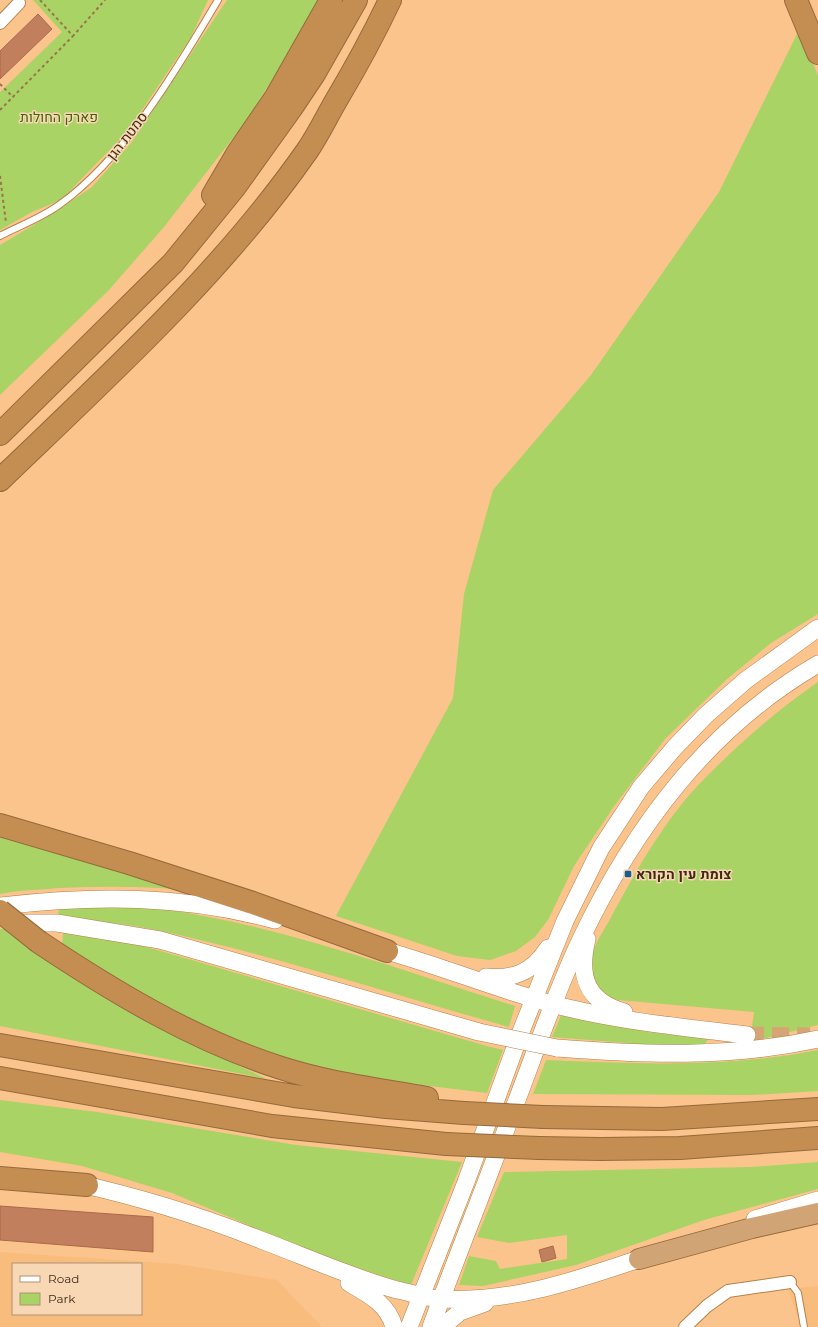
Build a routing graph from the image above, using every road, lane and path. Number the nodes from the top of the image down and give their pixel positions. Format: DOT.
graph roads {
  1 [pos="40,0"];
  2 [pos="105,0"];
  3 [pos="218,0"];
  4 [pos="331,0"];
  5 [pos="356,0"];
  6 [pos="390,0"];
  7 [pos="796,0"];
  8 [pos="19,4"];
  9 [pos="0,23"];
  10 [pos="73,36"];
  11 [pos="818,53"];
  12 [pos="0,84"];
  13 [pos="13,97"];
  14 [pos="0,110"];
  15 [pos="0,176"];
  16 [pos="1,191"];
  17 [pos="8,232"];
  18 [pos="0,236"];
  19 [pos="173,263"];
  20 [pos="0,434"];
  21 [pos="0,480"];
  22 [pos="818,628"];
  23 [pos="818,664"];
  24 [pos="0,825"];
  25 [pos="0,906"];
  26 [pos="0,911"];
  27 [pos="593,915"];
  28 [pos="565,921"];
  29 [pos="0,923"];
  30 [pos="387,951"];
  31 [pos="464,975"];
  32 [pos="534,998"];
  33 [pos="554,1004"];
  34 [pos="670,1026"];
  35 [pos="747,1034"];
  36 [pos="818,1039"];
  37 [pos="0,1041"];
  38 [pos="0,1045"];
  39 [pos="55,1054"];
  40 [pos="0,1078"];
  41 [pos="0,1090"];
  42 [pos="465,1108"];
  43 [pos="818,1109"];
  44 [pos="227,1118"];
  45 [pos="818,1138"];
  46 [pos="818,1147"];
  47 [pos="622,1149"];
  48 [pos="0,1168"];
  49 [pos="0,1178"];
  50 [pos="87,1185"];
  51 [pos="818,1200"];
  52 [pos="818,1213"];
  53 [pos="296,1254"];
  54 [pos="639,1259"];
  55 [pos="790,1282"];
  56 [pos="518,1294"];
  57 [pos="420,1296"];
  58 [pos="441,1299"];
  59 [pos="394,1327"];
  60 [pos="409,1327"];
  61 [pos="431,1327"];
  62 [pos="442,1327"];
  63 [pos="686,1327"];
  64 [pos="804,1327"];
  1 -- 10 [label="path"];
  2 -- 10 [label="path"];
  3 -- 17 [label="lane, סמטת הגן"];
  4 -- 19 [label="highway"];
  5 -- 19 [label="highway"];
  6 -- 21 [label="highway"];
  7 -- 11 [label="highway"];
  8 -- 9 [label="street"];
  10 -- 13 [label="path"];
  12 -- 13 [label="path"];
  13 -- 14 [label="path"];
  15 -- 16 [label="path"];
  16 -- 17 [label="path"];
  17 -- 18 [label="lane, סמטת הגן"];
  19 -- 20 [label="highway"];
  22 -- 28 [label="main road"];
  23 -- 27 [label="main road"];
  24 -- 30 [label="highway"];
  25 -- 30 [label="main road"];
  26 -- 42 [label="highway, bridge"];
  27 -- 33 [label="main road"];
  27 -- 34 [label="main road"];
  28 -- 31 [label="main road"];
  28 -- 32 [label="main road"];
  29 -- 36 [label="main road, bridge"];
  30 -- 31 [label="main road"];
  31 -- 32 [label="main road"];
  32 -- 33 [label="main road"];
  32 -- 57 [label="main road"];
  33 -- 34 [label="main road"];
  33 -- 58 [label="main road"];
  34 -- 35 [label="main road"];
  37 -- 39 [label="highway"];
  38 -- 39 [label="highway"];
  39 -- 42 [label="highway"];
  40 -- 44 [label="highway"];
  41 -- 44 [label="highway"];
  42 -- 43 [label="highway, bridge"];
  44 -- 47 [label="highway, bridge"];
  45 -- 47 [label="highway"];
  46 -- 47 [label="highway"];
  48 -- 50 [label="main road"];
  49 -- 50 [label="highway"];
  50 -- 53 [label="main road"];
  51 -- 54 [label="main road"];
  52 -- 54 [label="highway"];
  53 -- 57 [label="main road"];
  53 -- 59 [label="main road"];
  54 -- 56 [label="main road"];
  55 -- 63 [label="street"];
  55 -- 64 [label="lane"];
  56 -- 58 [label="main road"];
  56 -- 62 [label="main road"];
  57 -- 58 [label="main road"];
  57 -- 60 [label="main road"];
  58 -- 61 [label="main road"];
}
